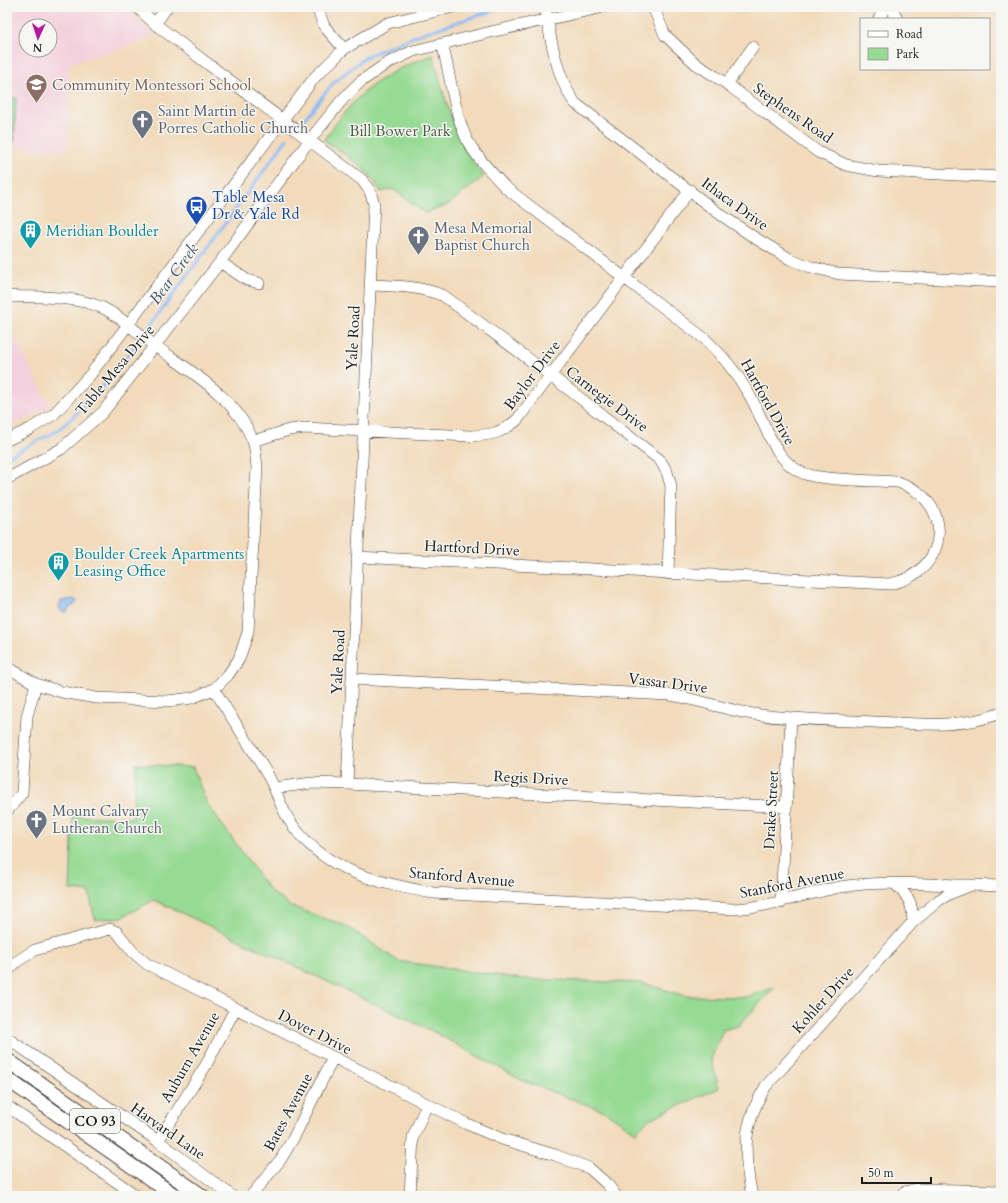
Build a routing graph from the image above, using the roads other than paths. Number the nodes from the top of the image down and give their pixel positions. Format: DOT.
graph roads {
  1 [pos="137,7"];
  2 [pos="167,7"];
  3 [pos="317,7"];
  4 [pos="453,7"];
  5 [pos="604,7"];
  6 [pos="653,7"];
  7 [pos="886,7"];
  8 [pos="892,7"];
  9 [pos="433,9"];
  10 [pos="546,12"];
  11 [pos="880,18"];
  12 [pos="897,18"];
  13 [pos="154,24"];
  14 [pos="442,44"];
  15 [pos="753,47"];
  16 [pos="344,49"];
  17 [pos="727,84"];
  18 [pos="281,120"];
  19 [pos="309,141"];
  20 [pos="1001,177"];
  21 [pos="690,190"];
  22 [pos="220,262"];
  23 [pos="624,278"];
  24 [pos="1001,282"];
  25 [pos="259,283"];
  26 [pos="371,285"];
  27 [pos="7,296"];
  28 [pos="127,325"];
  29 [pos="155,346"];
  30 [pos="550,375"];
  31 [pos="364,430"];
  32 [pos="7,440"];
  33 [pos="253,441"];
  34 [pos="7,478"];
  35 [pos="358,557"];
  36 [pos="668,574"];
  37 [pos="7,667"];
  38 [pos="352,679"];
  39 [pos="36,684"];
  40 [pos="214,689"];
  41 [pos="1001,713"];
  42 [pos="791,718"];
  43 [pos="347,784"];
  44 [pos="275,788"];
  45 [pos="786,807"];
  46 [pos="7,811"];
  47 [pos="896,885"];
  48 [pos="972,885"];
  49 [pos="1001,886"];
  50 [pos="780,903"];
  51 [pos="913,922"];
  52 [pos="7,972"];
  53 [pos="235,1009"];
  54 [pos="7,1038"];
  55 [pos="333,1058"];
  56 [pos="7,1060"];
  57 [pos="7,1079"];
  58 [pos="427,1104"];
  59 [pos="7,1106"];
  60 [pos="158,1141"];
  61 [pos="183,1183"];
  62 [pos="1001,1191"];
  63 [pos="137,1196"];
  64 [pos="174,1196"];
  65 [pos="202,1196"];
  66 [pos="232,1196"];
  67 [pos="251,1196"];
  68 [pos="410,1196"];
  69 [pos="616,1196"];
  70 [pos="752,1196"];
  71 [pos="900,1196"];
  1 -- 13 [label="street, Yale Road"];
  2 -- 13 [label="street"];
  3 -- 16 [label="street"];
  4 -- 9 [label="street, Table Mesa Drive"];
  5 -- 10 [label="street, Table Mesa Drive"];
  6 -- 17 [label="street, Stephens Road"];
  7 -- 11 [label="street"];
  8 -- 12 [label="street"];
  9 -- 16 [label="street, Table Mesa Drive"];
  10 -- 14 [label="street, Table Mesa Drive"];
  10 -- 21 [label="street, Ithaca Drive"];
  13 -- 18 [label="street, Yale Road"];
  14 -- 19 [label="street, Table Mesa Drive"];
  14 -- 23 [label="street, Hartford Drive"];
  15 -- 17 [label="street"];
  16 -- 18 [label="street, Table Mesa Drive"];
  17 -- 20 [label="street, Stephens Road"];
  18 -- 19 [label="street, Yale Road"];
  18 -- 28 [label="street, Table Mesa Drive"];
  19 -- 22 [label="street, Table Mesa Drive"];
  19 -- 26 [label="street, Yale Road"];
  21 -- 23 [label="street, Baylor Drive"];
  21 -- 24 [label="street, Ithaca Drive"];
  22 -- 25 [label="street"];
  22 -- 29 [label="street, Table Mesa Drive"];
  23 -- 30 [label="street, Baylor Drive"];
  23 -- 36 [label="street, Hartford Drive"];
  26 -- 30 [label="street, Carnegie Drive"];
  26 -- 31 [label="street, Yale Road"];
  27 -- 28 [label="street"];
  28 -- 29 [label="street"];
  28 -- 32 [label="street, Table Mesa Drive"];
  29 -- 33 [label="street"];
  29 -- 34 [label="street, Table Mesa Drive"];
  30 -- 31 [label="street, Baylor Drive"];
  30 -- 36 [label="street, Carnegie Drive"];
  31 -- 33 [label="street, Baylor Drive"];
  31 -- 35 [label="street, Yale Road"];
  33 -- 40 [label="street"];
  35 -- 36 [label="street, Hartford Drive"];
  35 -- 38 [label="street, Yale Road"];
  37 -- 39 [label="street"];
  38 -- 42 [label="street, Vassar Drive"];
  38 -- 43 [label="street, Yale Road"];
  39 -- 40 [label="street"];
  39 -- 46 [label="street"];
  40 -- 44 [label="street, Stanford Avenue"];
  41 -- 42 [label="street, Vassar Drive"];
  42 -- 45 [label="street, Drake Street"];
  43 -- 44 [label="street, Regis Drive"];
  43 -- 45 [label="street, Regis Drive"];
  44 -- 50 [label="street, Stanford Avenue"];
  45 -- 50 [label="street, Drake Street"];
  47 -- 48 [label="street, Stanford Avenue"];
  47 -- 50 [label="street, Stanford Avenue"];
  47 -- 51 [label="street"];
  48 -- 49 [label="street, Kohler Drive"];
  48 -- 51 [label="street, Kohler Drive"];
  51 -- 70 [label="street, Kohler Drive"];
  52 -- 53 [label="street, Dover Drive"];
  53 -- 55 [label="street, Dover Drive"];
  53 -- 60 [label="street, Auburn Avenue"];
  54 -- 60 [label="street, Harvard Lane"];
  55 -- 58 [label="street, Dover Drive"];
  55 -- 67 [label="street, Bates Avenue"];
  56 -- 61 [label="main road, CO 93"];
  57 -- 64 [label="main road, CO 93"];
  58 -- 68 [label="street"];
  58 -- 69 [label="street, Dover Drive"];
  59 -- 63 [label="street"];
  60 -- 66 [label="street, Harvard Lane"];
  61 -- 64 [label="street"];
  61 -- 65 [label="main road, CO 93"];
  62 -- 71 [label="street"];
}
